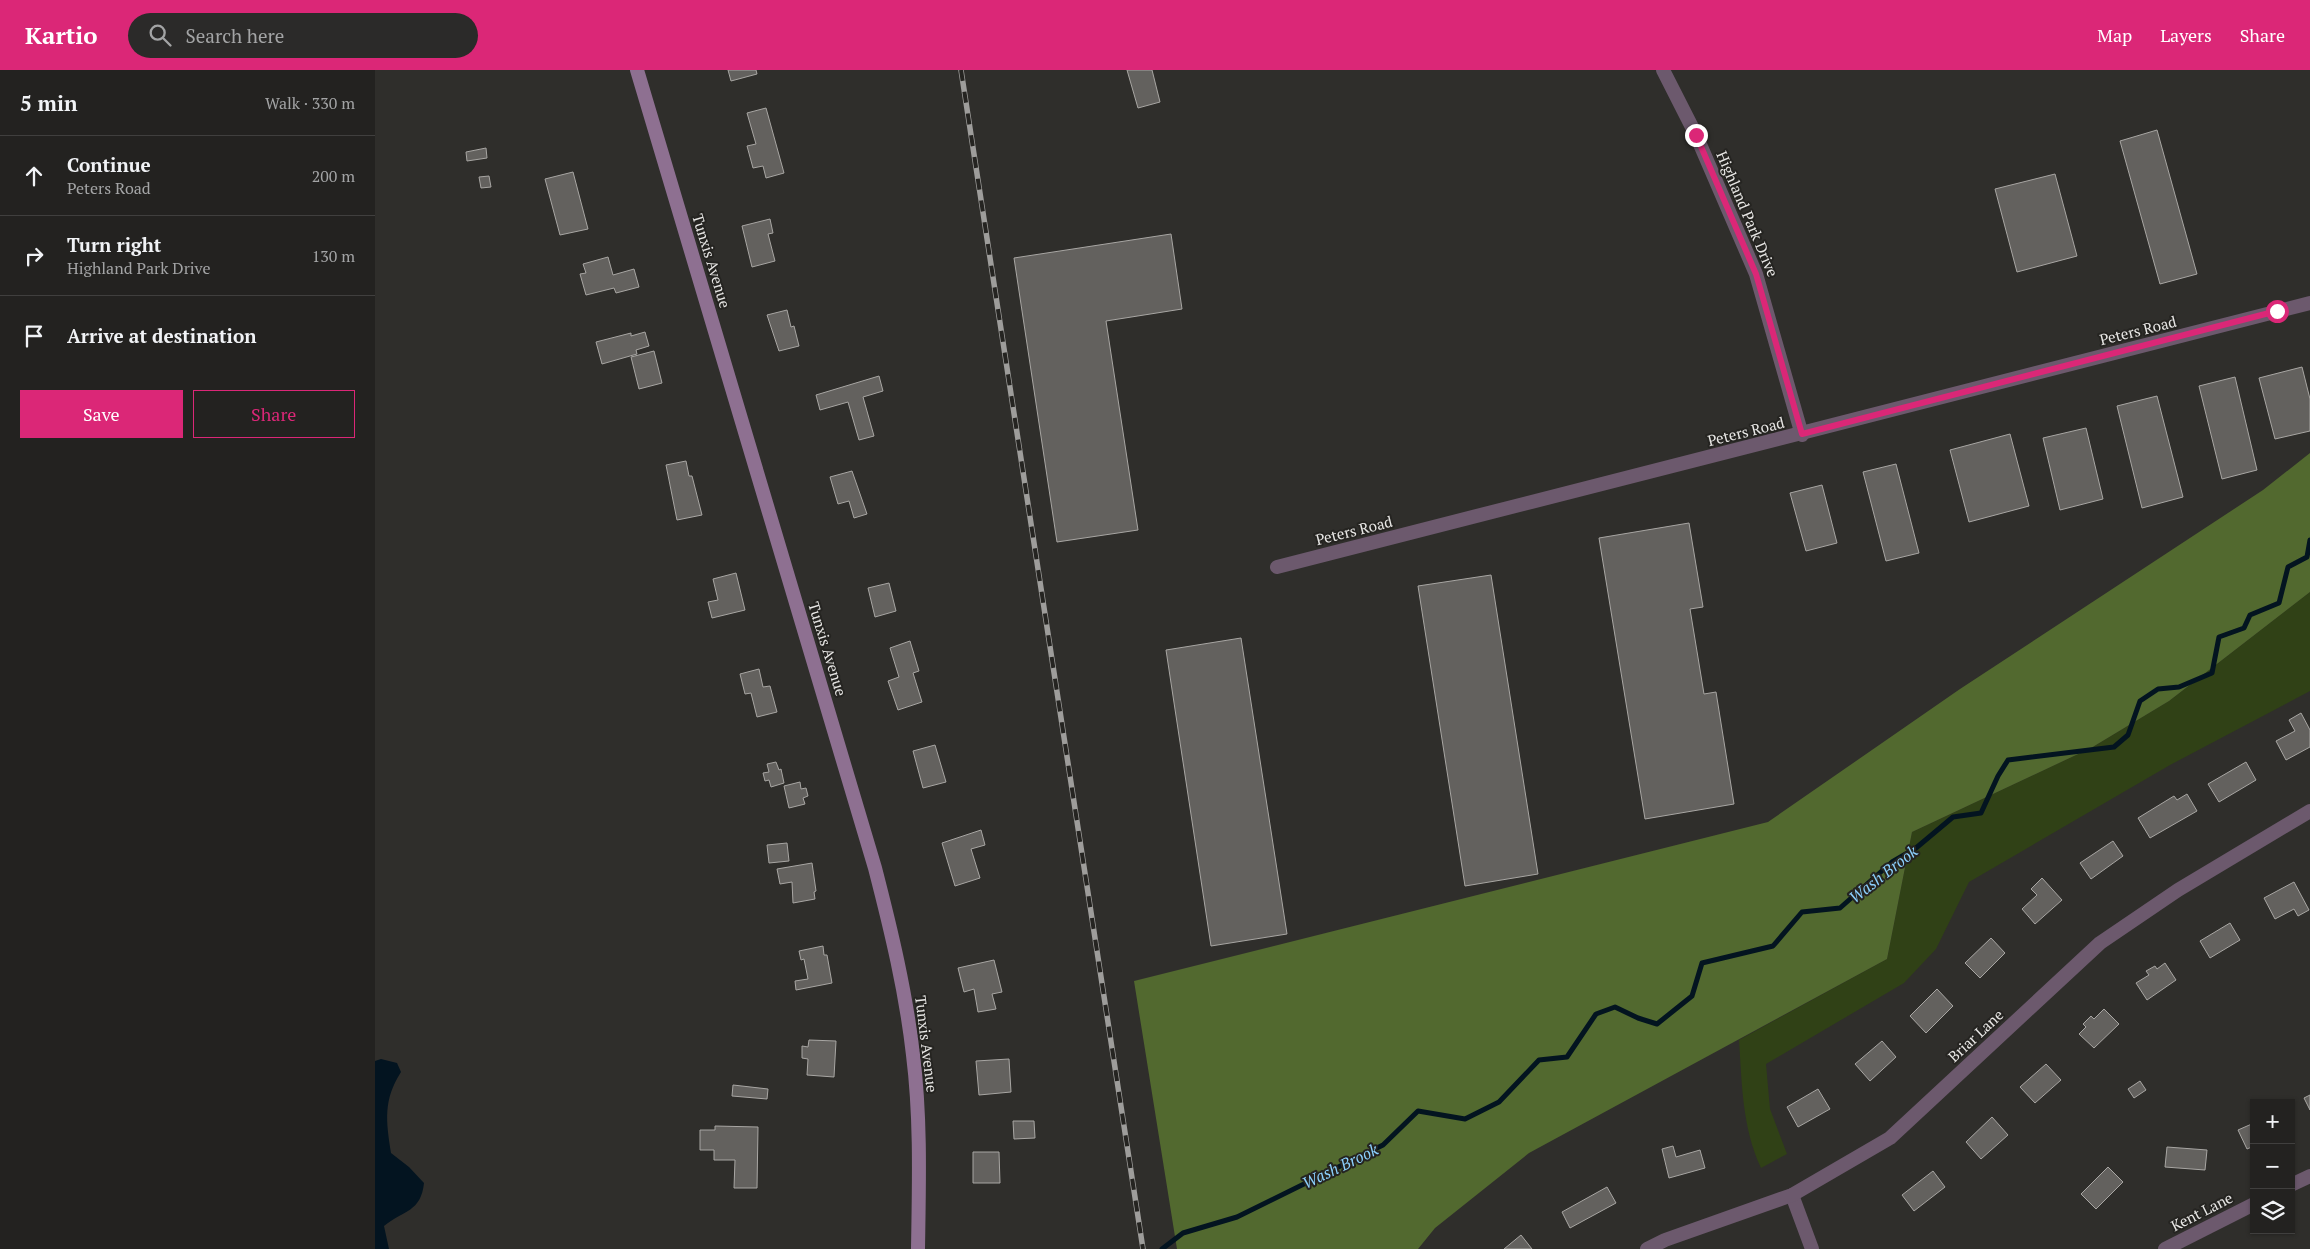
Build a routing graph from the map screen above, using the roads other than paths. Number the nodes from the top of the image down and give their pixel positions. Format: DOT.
graph roads {
  1 [pos="637,70"];
  2 [pos="1663,70"];
  3 [pos="2310,303"];
  4 [pos="1802,434"];
  5 [pos="1277,568"];
  6 [pos="2310,811"];
  7 [pos="2310,1176"];
  8 [pos="2295,1183"];
  9 [pos="1791,1195"];
  10 [pos="2250,1206"];
  11 [pos="918,1249"];
  12 [pos="1647,1249"];
  13 [pos="1812,1249"];
  14 [pos="2165,1249"];
  1 -- 11 [label="main road, Tunxis Avenue"];
  2 -- 4 [label="street, Highland Park Drive"];
  3 -- 4 [label="street, Peters Road"];
  4 -- 5 [label="street, Peters Road"];
  6 -- 9 [label="street, Briar Lane"];
  7 -- 8 [label="street"];
  9 -- 12 [label="street, Briar Lane"];
  9 -- 13 [label="street"];
  10 -- 14 [label="street, Kent Lane"];
}
